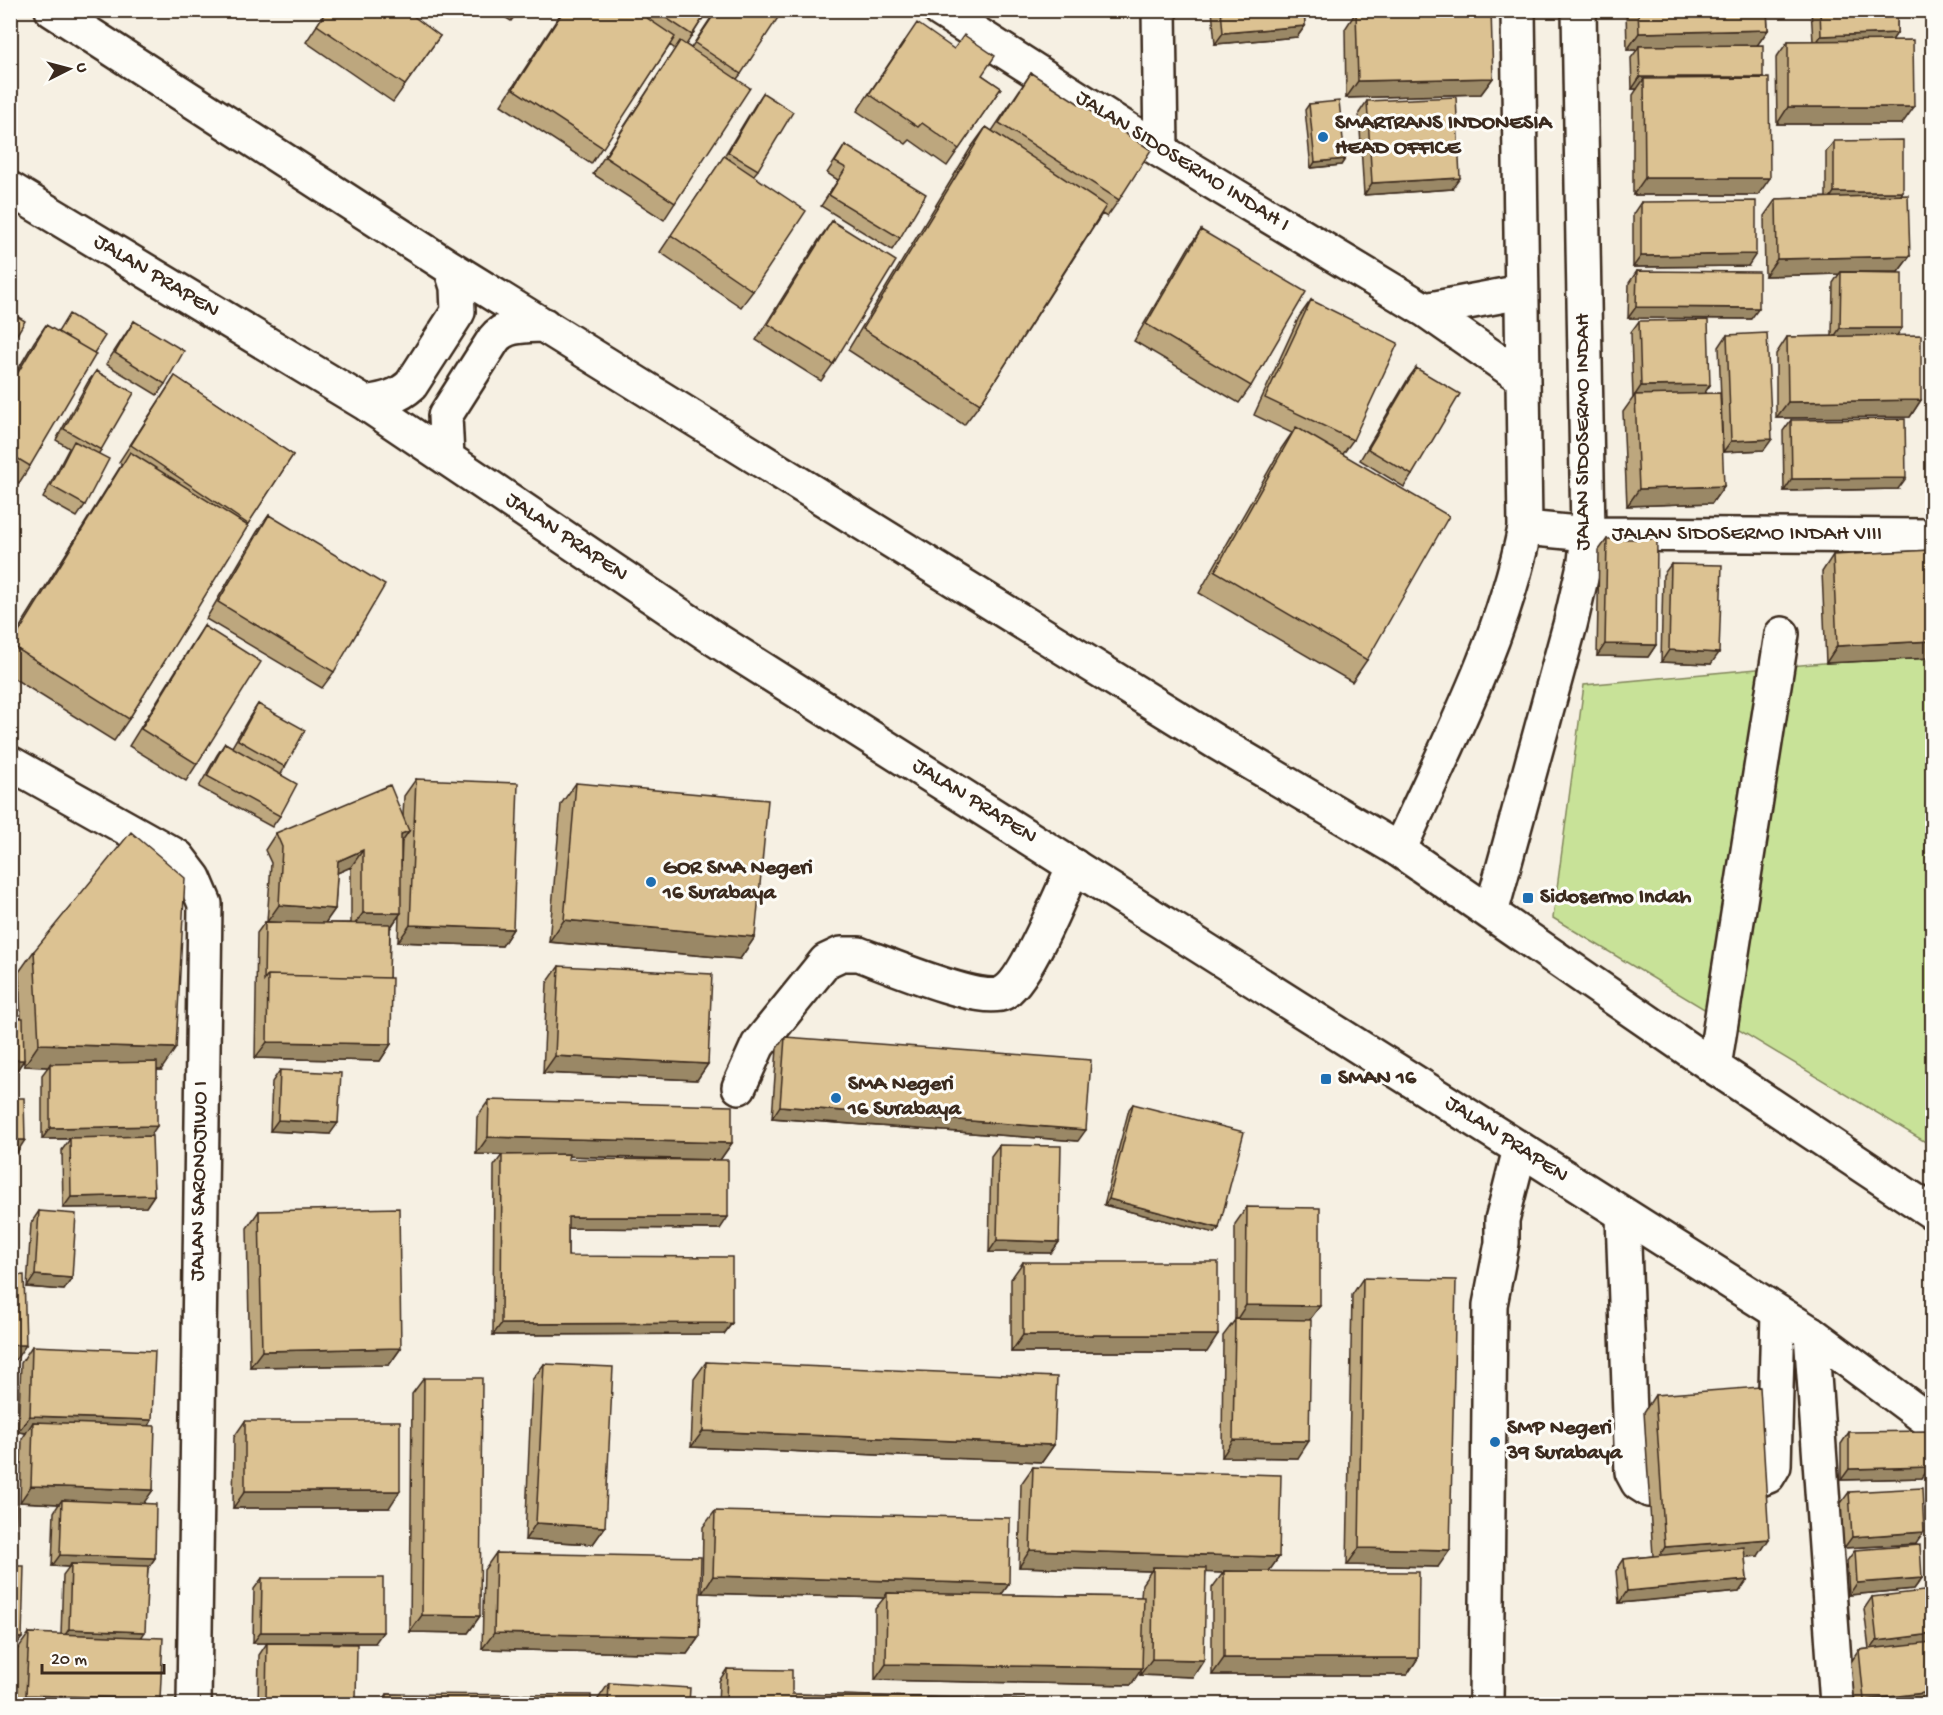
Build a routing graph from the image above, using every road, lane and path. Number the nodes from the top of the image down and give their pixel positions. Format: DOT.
graph roads {
  1 [pos="52,10"];
  2 [pos="940,10"];
  3 [pos="1160,10"];
  4 [pos="1518,10"];
  5 [pos="1579,10"];
  6 [pos="1161,151"];
  7 [pos="10,189"];
  8 [pos="451,268"];
  9 [pos="1521,292"];
  10 [pos="1425,310"];
  11 [pos="544,325"];
  12 [pos="1521,377"];
  13 [pos="364,403"];
  14 [pos="447,457"];
  15 [pos="1525,528"];
  16 [pos="1588,534"];
  17 [pos="1932,536"];
  18 [pos="1782,634"];
  19 [pos="10,764"];
  20 [pos="1399,850"];
  21 [pos="1074,866"];
  22 [pos="1491,913"];
  23 [pos="1714,1067"];
  24 [pos="738,1087"];
  25 [pos="1521,1149"];
  26 [pos="1932,1212"];
  27 [pos="1623,1216"];
  28 [pos="1778,1313"];
  29 [pos="1811,1333"];
  30 [pos="1777,1388"];
  31 [pos="1743,1390"];
  32 [pos="1664,1397"];
  33 [pos="1630,1400"];
  34 [pos="1932,1423"];
  35 [pos="1753,1482"];
  36 [pos="1649,1490"];
  37 [pos="194,1704"];
  38 [pos="1486,1704"];
  39 [pos="1837,1704"];
  1 -- 8 [label="main road"];
  2 -- 6 [label="main road, JALAN SIDOSERMO INDAH I"];
  3 -- 6 [label="main road"];
  4 -- 9 [label="main road"];
  5 -- 16 [label="main road, JALAN SIDOSERMO INDAH"];
  6 -- 10 [label="main road, JALAN SIDOSERMO INDAH I"];
  7 -- 13 [label="main road, JALAN PRAPEN"];
  8 -- 11 [label="main road"];
  8 -- 13 [label="main road"];
  9 -- 10 [label="main road"];
  9 -- 12 [label="main road"];
  10 -- 12 [label="main road, JALAN SIDOSERMO INDAH I"];
  11 -- 14 [label="main road"];
  11 -- 20 [label="main road"];
  12 -- 15 [label="main road"];
  13 -- 14 [label="main road, JALAN PRAPEN"];
  14 -- 21 [label="main road, JALAN PRAPEN"];
  15 -- 16 [label="main road, JALAN SIDOSERMO INDAH VIII"];
  15 -- 20 [label="main road"];
  16 -- 17 [label="main road, JALAN SIDOSERMO INDAH VIII"];
  16 -- 22 [label="main road, JALAN SIDOSERMO INDAH"];
  18 -- 23 [label="main road"];
  19 -- 37 [label="main road, JALAN SARONOJIWO I"];
  20 -- 22 [label="main road"];
  21 -- 24 [label="main road"];
  21 -- 25 [label="main road, JALAN PRAPEN"];
  22 -- 23 [label="main road"];
  23 -- 26 [label="main road"];
  25 -- 27 [label="main road, JALAN PRAPEN"];
  25 -- 38 [label="main road"];
  27 -- 28 [label="main road, JALAN PRAPEN"];
  27 -- 33 [label="main road"];
  28 -- 29 [label="main road, JALAN PRAPEN"];
  28 -- 30 [label="main road"];
  29 -- 34 [label="main road, JALAN PRAPEN"];
  29 -- 39 [label="main road"];
  30 -- 31 [label="main road"];
  30 -- 35 [label="main road"];
  32 -- 33 [label="main road"];
  33 -- 36 [label="main road"];
}
